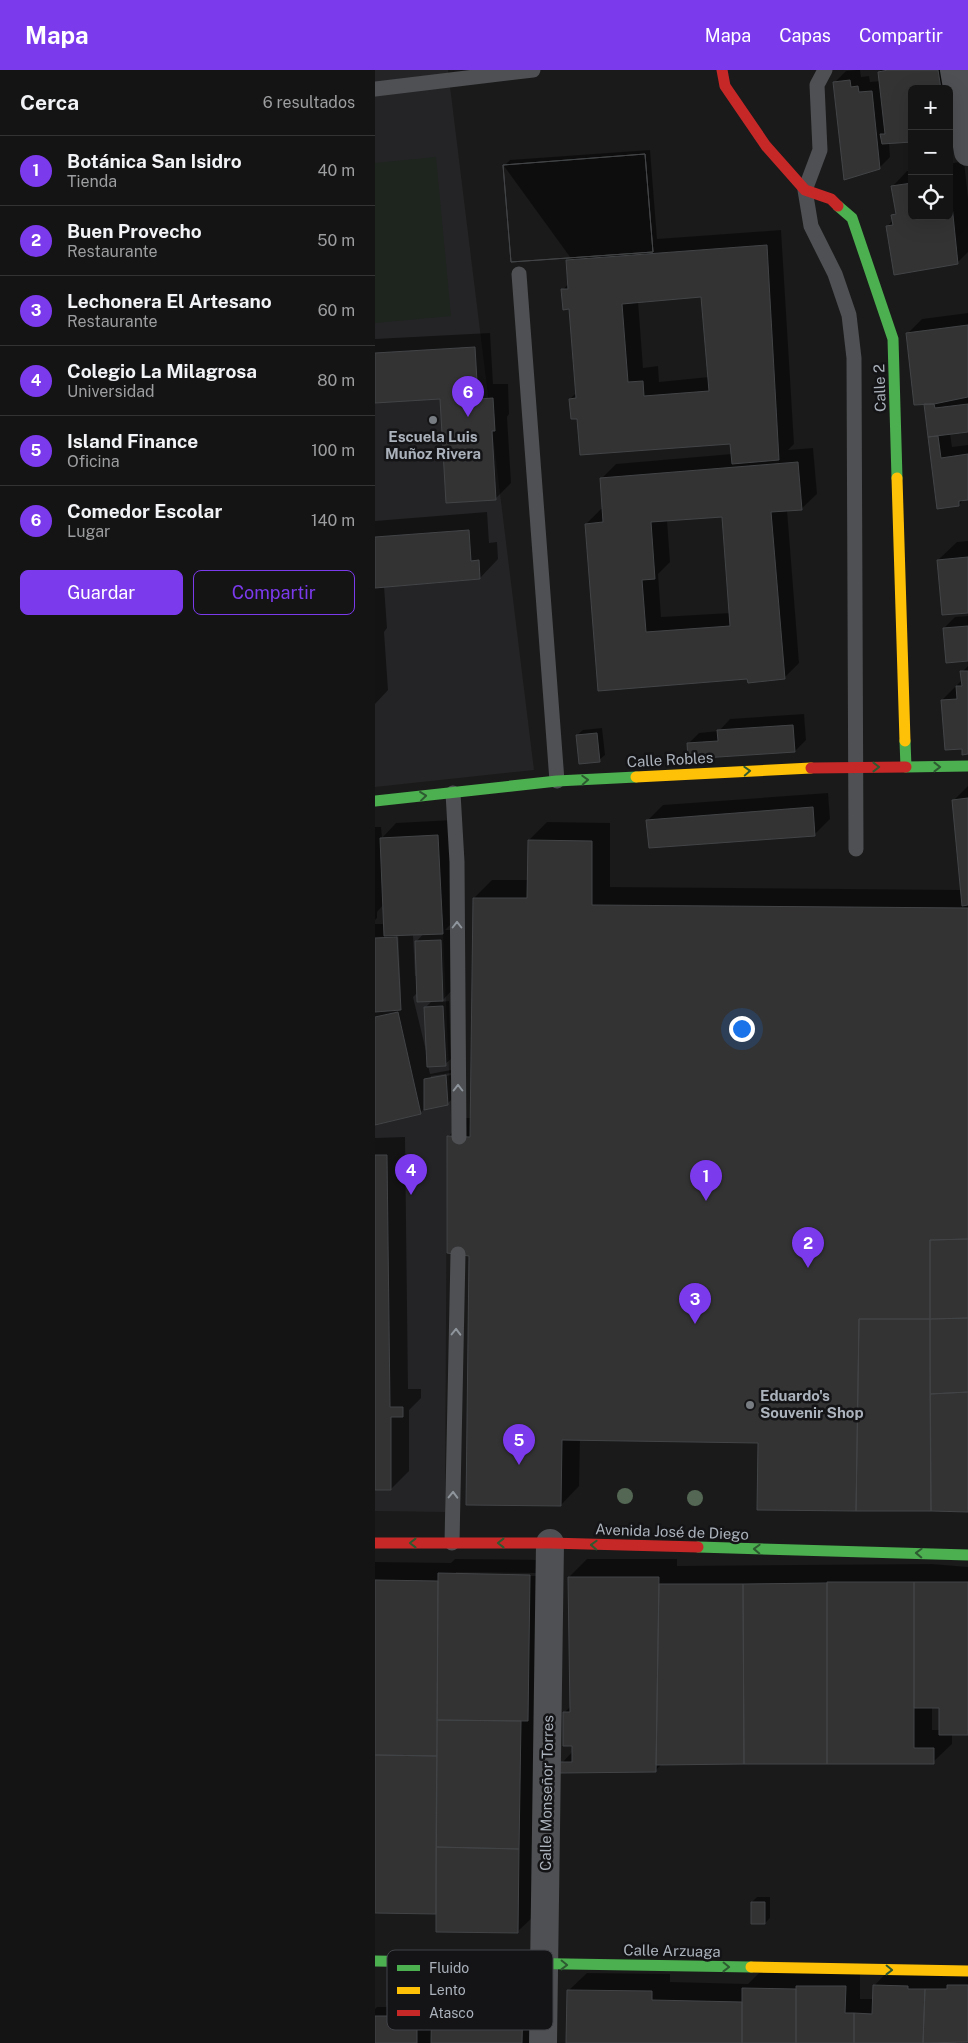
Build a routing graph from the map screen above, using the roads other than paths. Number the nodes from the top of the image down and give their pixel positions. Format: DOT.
graph roads {
  1 [pos="533,70"];
  2 [pos="722,70"];
  3 [pos="825,70"];
  4 [pos="954,70"];
  5 [pos="375,89"];
  6 [pos="968,152"];
  7 [pos="805,190"];
  8 [pos="519,274"];
  9 [pos="968,766"];
  10 [pos="906,767"];
  11 [pos="557,782"];
  12 [pos="453,793"];
  13 [pos="375,801"];
  14 [pos="856,849"];
  15 [pos="459,1137"];
  16 [pos="458,1254"];
  17 [pos="375,1543"];
  18 [pos="452,1543"];
  19 [pos="550,1543"];
  20 [pos="968,1555"];
  21 [pos="545,1950"];
  22 [pos="553,1965"];
  23 [pos="968,1971"];
  24 [pos="543,2030"];
  25 [pos="543,2043"];
  1 -- 5 [label="lane"];
  2 -- 7 [label="street, Calle 2"];
  3 -- 7 [label="lane"];
  4 -- 6 [label="street"];
  7 -- 10 [label="street, Calle 2"];
  7 -- 14 [label="lane"];
  8 -- 11 [label="lane"];
  10 -- 9 [label="street, Calle Robles, one-way"];
  11 -- 10 [label="street, Calle Robles, one-way, bridge"];
  11 -- 12 [label="street, Calle Robles"];
  13 -- 12 [label="street, Calle Robles, one-way"];
  15 -- 12 [label="lane, one-way"];
  18 -- 16 [label="lane, one-way"];
  18 -- 17 [label="street, Avenida José de Diego, one-way"];
  19 -- 18 [label="street, Avenida José de Diego, one-way"];
  20 -- 19 [label="street, Avenida José de Diego, one-way"];
  19 -- 21 [label="street, Calle Monseñor Torres"];
  22 -- 23 [label="street, Calle Arzuaga, one-way"];
  24 -- 25 [label="street, Calle Monseñor Torres"];
}
